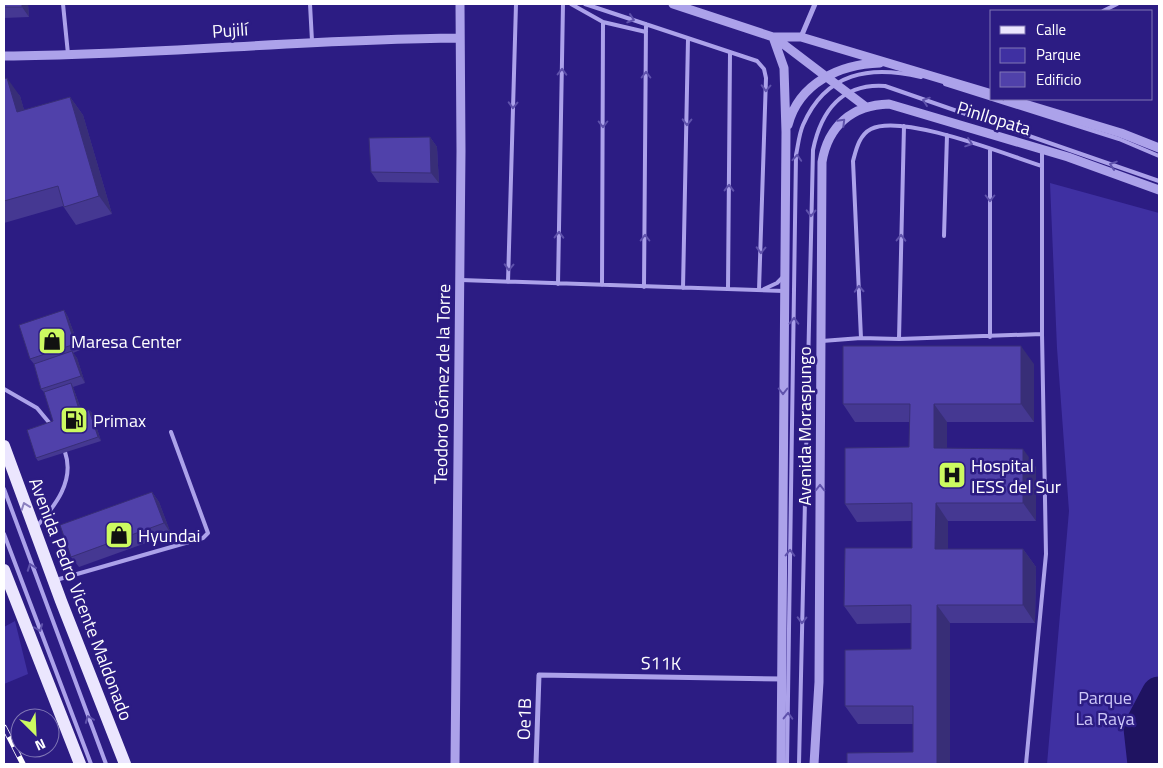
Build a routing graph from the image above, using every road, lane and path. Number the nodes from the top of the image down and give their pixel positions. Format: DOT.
graph roads {
  1 [pos="63,4"];
  2 [pos="310,4"];
  3 [pos="460,4"];
  4 [pos="516,4"];
  5 [pos="563,4"];
  6 [pos="571,4"];
  7 [pos="585,4"];
  8 [pos="672,4"];
  9 [pos="816,4"];
  10 [pos="1117,4"];
  11 [pos="1105,10"];
  12 [pos="603,22"];
  13 [pos="646,24"];
  14 [pos="646,32"];
  15 [pos="774,37"];
  16 [pos="800,37"];
  17 [pos="459,38"];
  18 [pos="688,39"];
  19 [pos="312,42"];
  20 [pos="730,53"];
  21 [pos="4,56"];
  22 [pos="68,56"];
  23 [pos="895,64"];
  24 [pos="826,76"];
  25 [pos="834,83"];
  26 [pos="847,92"];
  27 [pos="990,93"];
  28 [pos="990,98"];
  29 [pos="996,100"];
  30 [pos="1013,100"];
  31 [pos="866,107"];
  32 [pos="904,126"];
  33 [pos="786,132"];
  34 [pos="947,135"];
  35 [pos="1159,148"];
  36 [pos="1042,149"];
  37 [pos="990,150"];
  38 [pos="1159,156"];
  39 [pos="1042,166"];
  40 [pos="1159,180"];
  41 [pos="1159,190"];
  42 [pos="944,236"];
  43 [pos="784,277"];
  44 [pos="460,280"];
  45 [pos="508,282"];
  46 [pos="558,284"];
  47 [pos="602,285"];
  48 [pos="644,287"];
  49 [pos="683,288"];
  50 [pos="728,289"];
  51 [pos="759,290"];
  52 [pos="784,291"];
  53 [pos="1042,334"];
  54 [pos="990,337"];
  55 [pos="861,338"];
  56 [pos="899,339"];
  57 [pos="821,341"];
  58 [pos="4,389"];
  59 [pos="52,426"];
  60 [pos="171,432"];
  61 [pos="4,446"];
  62 [pos="65,452"];
  63 [pos="4,490"];
  64 [pos="34,530"];
  65 [pos="4,534"];
  66 [pos="4,570"];
  67 [pos="53,581"];
  68 [pos="539,675"];
  69 [pos="783,679"];
  70 [pos="80,764"];
  71 [pos="91,764"];
  72 [pos="106,764"];
  73 [pos="125,764"];
  74 [pos="455,764"];
  75 [pos="536,764"];
  76 [pos="781,764"];
  77 [pos="787,764"];
  78 [pos="799,764"];
  79 [pos="814,764"];
  80 [pos="1026,764"];
  1 -- 22 [label="lane"];
  2 -- 19 [label="lane"];
  3 -- 17 [label="street, Teodoro Gómez de la Torre"];
  4 -- 45 [label="lane, one-way"];
  46 -- 5 [label="lane, one-way"];
  6 -- 12 [label="lane"];
  7 -- 13 [label="lane, one-way"];
  8 -- 15 [label="street, Pinllopata"];
  9 -- 16 [label="street"];
  10 -- 11 [label="lane"];
  12 -- 14 [label="lane"];
  12 -- 47 [label="lane, one-way"];
  13 -- 14 [label="lane"];
  13 -- 18 [label="lane"];
  48 -- 14 [label="lane, one-way"];
  15 -- 16 [label="street, Pinllopata"];
  15 -- 24 [label="street, Pinllopata"];
  15 -- 33 [label="street, Avenida Moraspungo"];
  16 -- 23 [label="street, Pinllopata"];
  17 -- 19 [label="street, Pujilí"];
  17 -- 44 [label="street, Teodoro Gómez de la Torre"];
  18 -- 20 [label="lane"];
  18 -- 49 [label="lane, one-way"];
  19 -- 22 [label="street, Pujilí"];
  50 -- 20 [label="lane, one-way"];
  20 -- 51 [label="lane, one-way"];
  21 -- 22 [label="street, Pujilí"];
  23 -- 24 [label="street, Pinllopata"];
  23 -- 27 [label="street, Pinllopata"];
  24 -- 25 [label="street, Pinllopata"];
  24 -- 33 [label="street, Avenida Moraspungo"];
  25 -- 26 [label="street, Pinllopata"];
  25 -- 28 [label="lane"];
  77 -- 25 [label="lane, one-way"];
  26 -- 31 [label="street, Pinllopata"];
  40 -- 26 [label="lane, one-way"];
  26 -- 78 [label="lane, one-way"];
  29 -- 38 [label="lane"];
  30 -- 35 [label="street, Pinllopata"];
  31 -- 36 [label="street, Pinllopata"];
  57 -- 31 [label="street, Avenida Moraspungo, one-way"];
  32 -- 34 [label="lane"];
  55 -- 32 [label="lane, one-way"];
  56 -- 32 [label="lane, one-way"];
  33 -- 43 [label="street, Avenida Moraspungo"];
  34 -- 37 [label="lane, one-way"];
  34 -- 42 [label="lane"];
  36 -- 39 [label="lane"];
  36 -- 41 [label="street, Pinllopata"];
  37 -- 39 [label="lane"];
  37 -- 54 [label="lane, one-way"];
  39 -- 53 [label="lane"];
  43 -- 51 [label="lane"];
  43 -- 52 [label="street, Avenida Moraspungo"];
  44 -- 45 [label="lane"];
  44 -- 74 [label="street, Teodoro Gómez de la Torre"];
  45 -- 46 [label="lane"];
  46 -- 47 [label="lane"];
  47 -- 48 [label="lane"];
  48 -- 49 [label="lane"];
  49 -- 50 [label="lane"];
  50 -- 51 [label="lane"];
  51 -- 52 [label="lane"];
  52 -- 69 [label="street, Avenida Moraspungo, one-way"];
  53 -- 54 [label="lane"];
  53 -- 80 [label="lane"];
  54 -- 56 [label="lane"];
  55 -- 56 [label="lane"];
  55 -- 57 [label="lane"];
  79 -- 57 [label="street, Avenida Moraspungo, one-way"];
  58 -- 59 [label="lane"];
  60 -- 67 [label="lane"];
  64 -- 61 [label="main road, Avenida Pedro Vicente Maldonado, one-way"];
  62 -- 64 [label="lane"];
  72 -- 63 [label="lane, one-way"];
  64 -- 67 [label="main road, Avenida Pedro Vicente Maldonado"];
  65 -- 71 [label="lane, one-way"];
  66 -- 70 [label="main road"];
  67 -- 73 [label="main road, Avenida Pedro Vicente Maldonado"];
  68 -- 69 [label="street, S11K"];
  68 -- 75 [label="street, Oe1B"];
  69 -- 76 [label="street, Avenida Moraspungo"];
}
